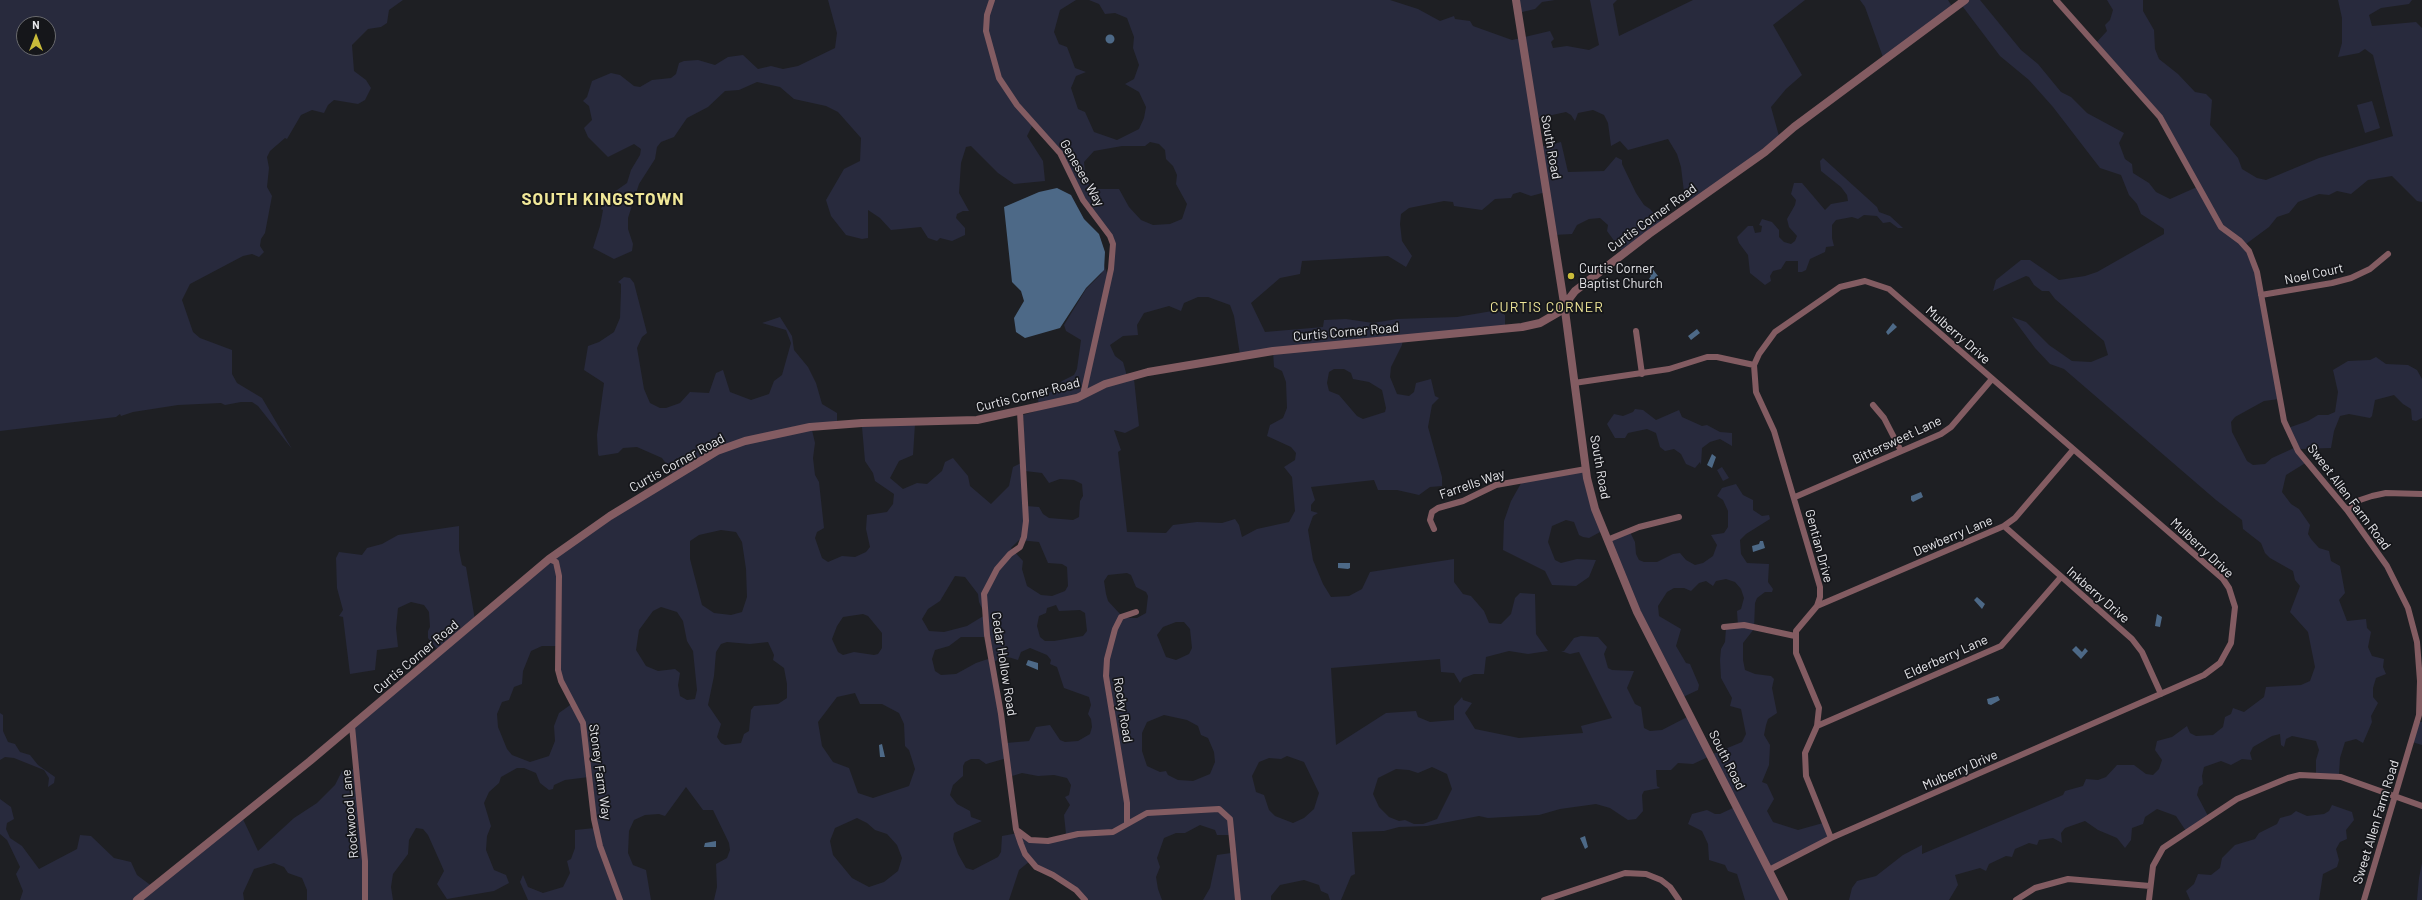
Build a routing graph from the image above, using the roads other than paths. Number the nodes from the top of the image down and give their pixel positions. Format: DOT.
graph roads {
  1 [pos="992,0"];
  2 [pos="1516,0"];
  3 [pos="1965,0"];
  4 [pos="2056,0"];
  5 [pos="2388,254"];
  6 [pos="2261,295"];
  7 [pos="1564,303"];
  8 [pos="1636,331"];
  9 [pos="1754,366"];
  10 [pos="1642,374"];
  11 [pos="1992,379"];
  12 [pos="1574,383"];
  13 [pos="1083,395"];
  14 [pos="1873,405"];
  15 [pos="1020,412"];
  16 [pos="2073,450"];
  17 [pos="1901,451"];
  18 [pos="1586,469"];
  19 [pos="2422,494"];
  20 [pos="1795,497"];
  21 [pos="2347,510"];
  22 [pos="1679,517"];
  23 [pos="2004,526"];
  24 [pos="1434,529"];
  25 [pos="1607,540"];
  26 [pos="549,559"];
  27 [pos="2062,577"];
  28 [pos="1817,606"];
  29 [pos="1136,612"];
  30 [pos="1724,627"];
  31 [pos="1795,636"];
  32 [pos="2161,694"];
  33 [pos="352,726"];
  34 [pos="1817,726"];
  35 [pos="2395,796"];
  36 [pos="2422,806"];
  37 [pos="1127,824"];
  38 [pos="1018,831"];
  39 [pos="1831,838"];
  40 [pos="1769,870"];
  41 [pos="2150,886"];
  42 [pos="137,900"];
  43 [pos="365,900"];
  44 [pos="620,900"];
  45 [pos="1085,900"];
  46 [pos="1238,900"];
  47 [pos="1544,900"];
  48 [pos="1679,900"];
  49 [pos="1784,900"];
  50 [pos="2016,900"];
  51 [pos="2149,900"];
  52 [pos="2364,900"];
  1 -- 13 [label="street, Genesee Way"];
  2 -- 7 [label="street, South Road"];
  3 -- 7 [label="street, Curtis Corner Road"];
  4 -- 6 [label="street, Sweet Allen Farm Road"];
  5 -- 6 [label="street, Noel Court"];
  6 -- 21 [label="street, Sweet Allen Farm Road"];
  7 -- 12 [label="street, South Road"];
  7 -- 13 [label="street, Curtis Corner Road"];
  8 -- 10 [label="street"];
  9 -- 10 [label="street"];
  9 -- 11 [label="street, Mulberry Drive"];
  9 -- 20 [label="street, Gentian Drive"];
  10 -- 12 [label="street"];
  11 -- 16 [label="street, Mulberry Drive"];
  11 -- 17 [label="street, Bittersweet Lane"];
  12 -- 18 [label="street, South Road"];
  13 -- 15 [label="street, Curtis Corner Road"];
  14 -- 17 [label="street"];
  15 -- 26 [label="street, Curtis Corner Road"];
  15 -- 38 [label="street, Cedar Hollow Road"];
  16 -- 23 [label="street, Dewberry Lane"];
  16 -- 32 [label="street, Mulberry Drive"];
  17 -- 20 [label="street, Bittersweet Lane"];
  18 -- 24 [label="street, Farrells Way"];
  18 -- 25 [label="street, South Road"];
  19 -- 21 [label="street"];
  20 -- 28 [label="street, Gentian Drive"];
  21 -- 35 [label="street, Sweet Allen Farm Road"];
  22 -- 25 [label="street"];
  23 -- 27 [label="street, Inkberry Drive"];
  23 -- 28 [label="street, Dewberry Lane"];
  25 -- 40 [label="street, South Road"];
  26 -- 33 [label="street, Curtis Corner Road"];
  26 -- 44 [label="street, Stoney Farm Way"];
  27 -- 32 [label="street, Inkberry Drive"];
  27 -- 34 [label="street, Elderberry Lane"];
  28 -- 31 [label="street"];
  29 -- 37 [label="street, Rocky Road"];
  30 -- 31 [label="street"];
  31 -- 34 [label="street"];
  32 -- 39 [label="street, Mulberry Drive"];
  33 -- 42 [label="street, Curtis Corner Road"];
  33 -- 43 [label="street, Rockwood Lane"];
  34 -- 39 [label="street"];
  35 -- 36 [label="street"];
  35 -- 41 [label="street"];
  35 -- 52 [label="street, Sweet Allen Farm Road"];
  37 -- 38 [label="street"];
  37 -- 46 [label="street"];
  38 -- 45 [label="street, Cedar Hollow Road"];
  39 -- 40 [label="street, Mulberry Drive"];
  40 -- 49 [label="street, South Road"];
  41 -- 50 [label="street"];
  41 -- 51 [label="street"];
  47 -- 48 [label="street"];
}
